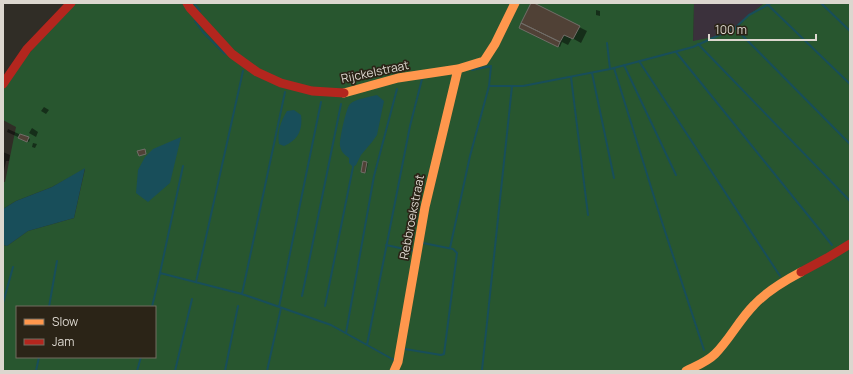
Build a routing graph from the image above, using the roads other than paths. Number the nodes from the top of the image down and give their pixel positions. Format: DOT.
graph roads {
  1 [pos="71,3"];
  2 [pos="187,3"];
  3 [pos="515,3"];
  4 [pos="458,69"];
  5 [pos="3,84"];
  6 [pos="850,244"];
  7 [pos="394,371"];
  8 [pos="686,371"];
  1 -- 5 [label="street"];
  2 -- 4 [label="street, Rijckelstraat"];
  3 -- 4 [label="street, Rijckelstraat"];
  4 -- 7 [label="street, Rebbroekstraat"];
  6 -- 8 [label="street"];
}
